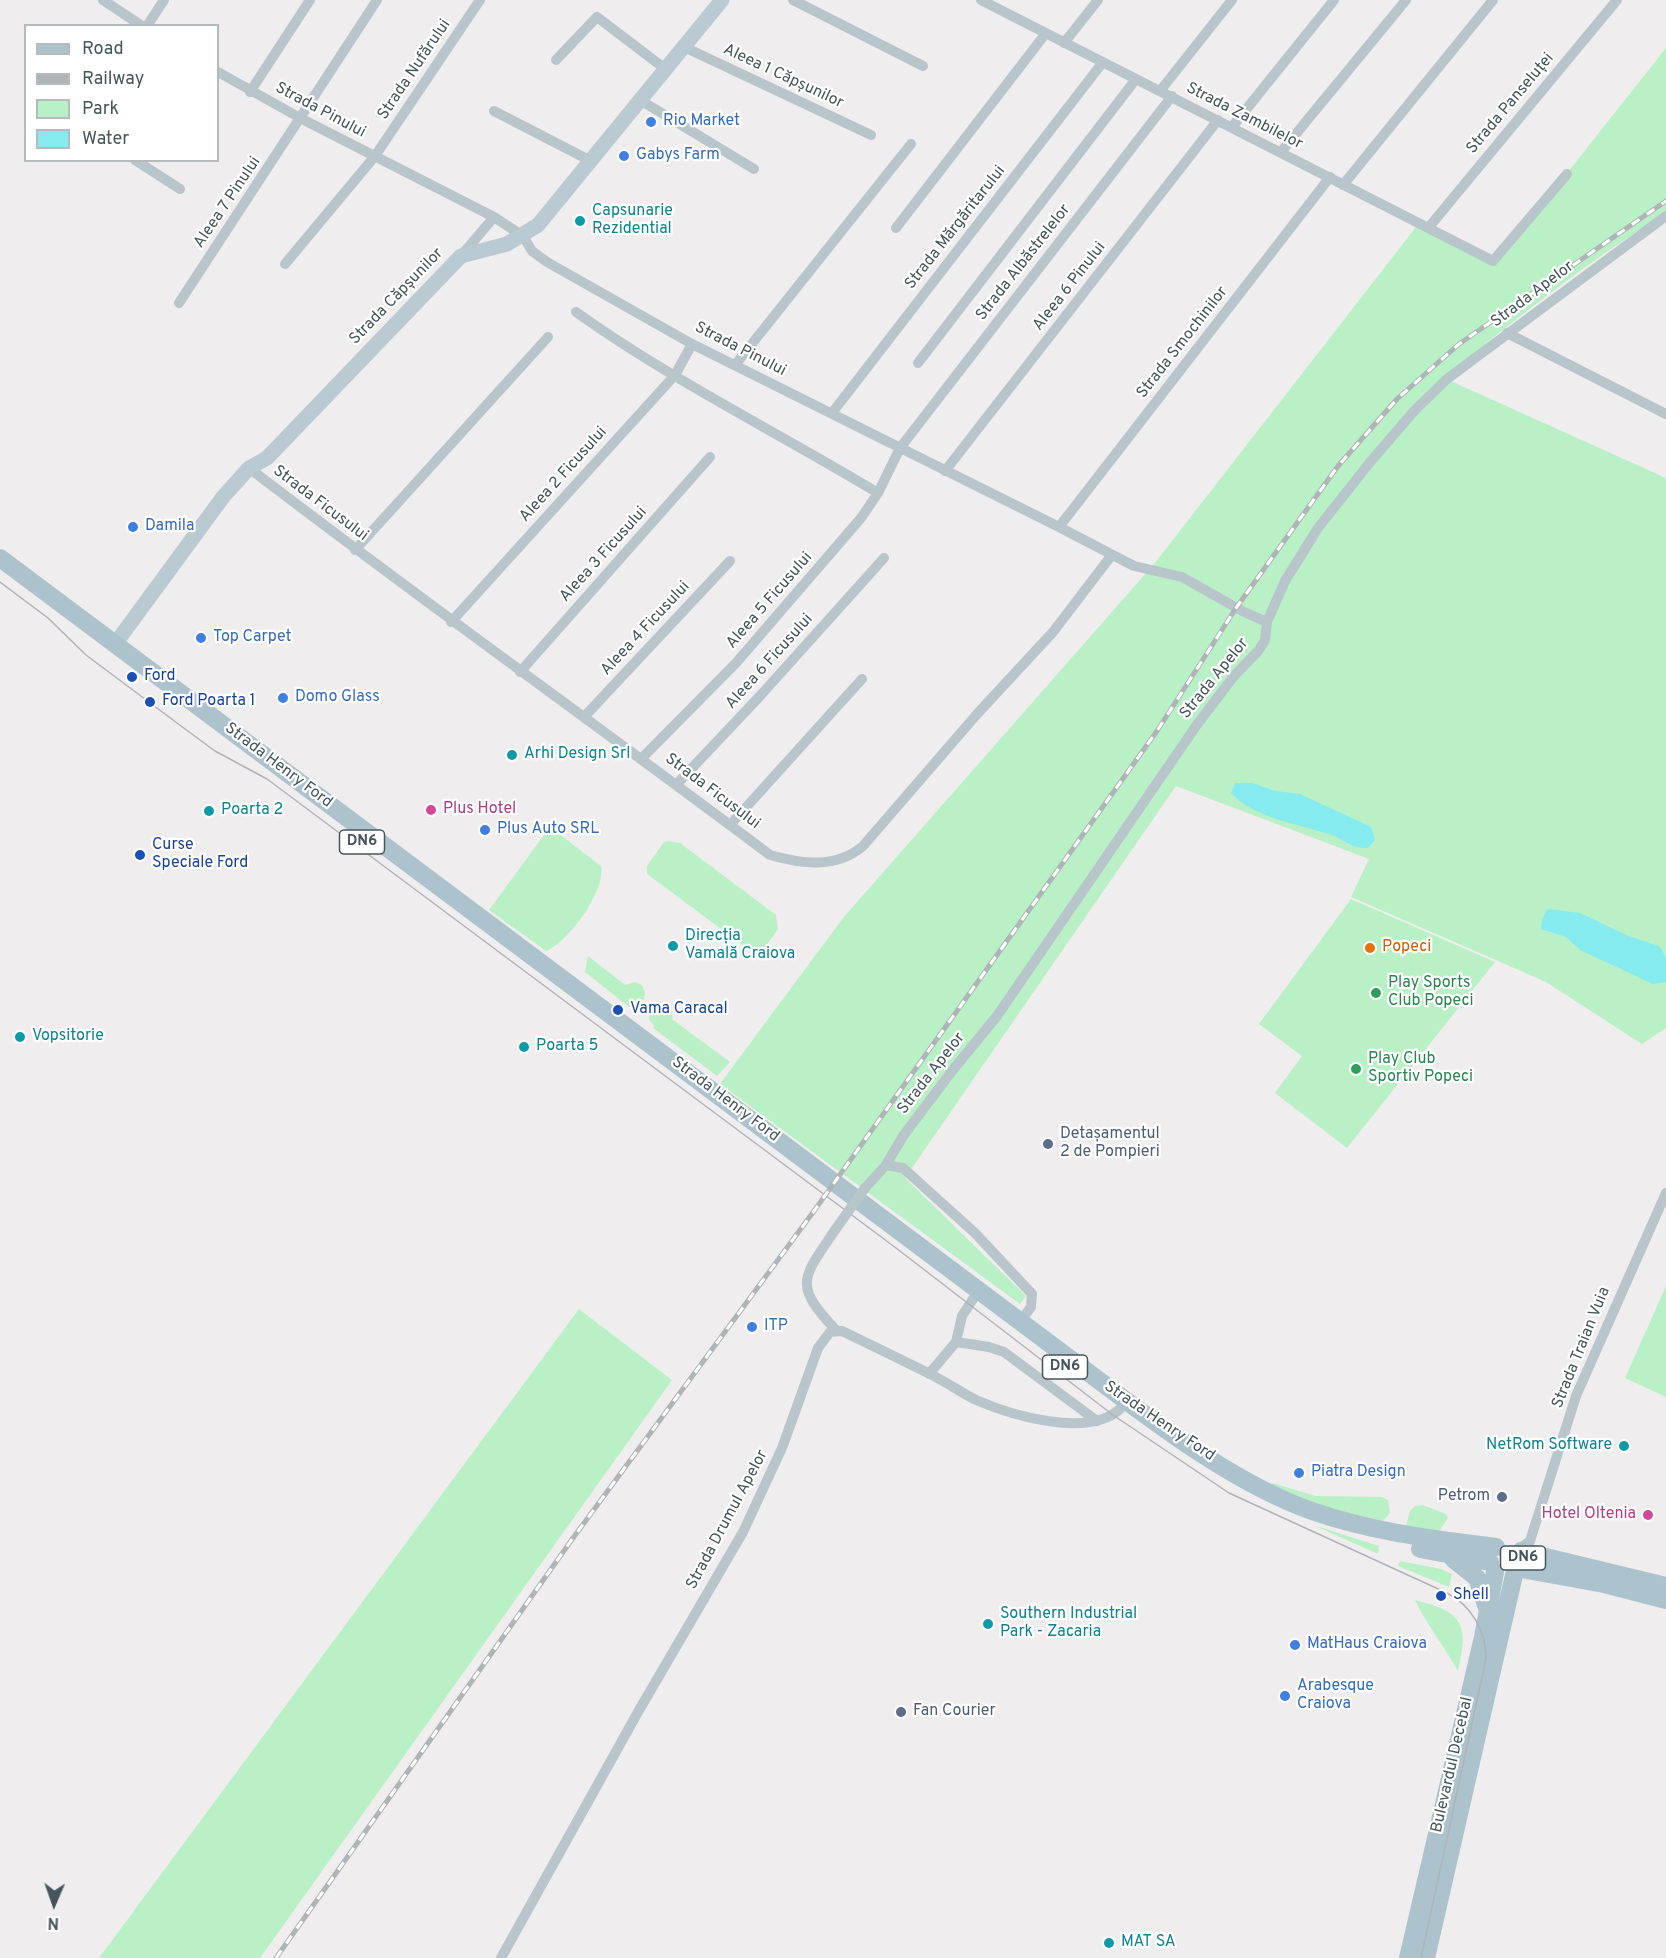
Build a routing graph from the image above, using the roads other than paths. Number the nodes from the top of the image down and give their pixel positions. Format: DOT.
graph roads {
  1 [pos="103,0"];
  2 [pos="164,0"];
  3 [pos="309,0"];
  4 [pos="378,0"];
  5 [pos="480,0"];
  6 [pos="722,0"];
  7 [pos="793,0"];
  8 [pos="982,0"];
  9 [pos="1098,0"];
  10 [pos="1232,0"];
  11 [pos="1334,0"];
  12 [pos="1406,0"];
  13 [pos="1494,0"];
  14 [pos="1617,0"];
  15 [pos="139,24"];
  16 [pos="148,24"];
  17 [pos="1046,33"];
  18 [pos="1064,43"];
  19 [pos="682,46"];
  20 [pos="556,60"];
  21 [pos="1103,62"];
  22 [pos="922,66"];
  23 [pos="664,69"];
  24 [pos="219,73"];
  25 [pos="1136,79"];
  26 [pos="1160,91"];
  27 [pos="250,92"];
  28 [pos="1172,96"];
  29 [pos="640,100"];
  30 [pos="494,111"];
  31 [pos="302,120"];
  32 [pos="1218,120"];
  33 [pos="1232,127"];
  34 [pos="871,135"];
  35 [pos="911,144"];
  36 [pos="1281,152"];
  37 [pos="375,156"];
  38 [pos="589,160"];
  39 [pos="138,162"];
  40 [pos="754,169"];
  41 [pos="1567,174"];
  42 [pos="1330,177"];
  43 [pos="1343,185"];
  44 [pos="180,189"];
  45 [pos="494,217"];
  46 [pos="1663,221"];
  47 [pos="1429,227"];
  48 [pos="896,228"];
  49 [pos="523,236"];
  50 [pos="461,256"];
  51 [pos="285,264"];
  52 [pos="179,303"];
  53 [pos="576,312"];
  54 [pos="1507,333"];
  55 [pos="548,337"];
  56 [pos="692,344"];
  57 [pos="918,363"];
  58 [pos="735,365"];
  59 [pos="675,375"];
  60 [pos="832,413"];
  61 [pos="1666,414"];
  62 [pos="900,448"];
  63 [pos="710,457"];
  64 [pos="249,468"];
  65 [pos="945,471"];
  66 [pos="878,492"];
  67 [pos="1059,527"];
  68 [pos="355,550"];
  69 [pos="1111,556"];
  70 [pos="0,558"];
  71 [pos="884,558"];
  72 [pos="730,561"];
  73 [pos="0,571"];
  74 [pos="451,622"];
  75 [pos="1267,622"];
  76 [pos="115,644"];
  77 [pos="520,672"];
  78 [pos="862,679"];
  79 [pos="584,717"];
  80 [pos="642,758"];
  81 [pos="676,785"];
  82 [pos="730,825"];
  83 [pos="886,1165"];
  84 [pos="1666,1193"];
  85 [pos="973,1299"];
  86 [pos="1020,1322"];
  87 [pos="836,1330"];
  88 [pos="956,1342"];
  89 [pos="929,1374"];
  90 [pos="1120,1409"];
  91 [pos="1097,1421"];
  92 [pos="1441,1553"];
  93 [pos="1494,1560"];
  94 [pos="1519,1561"];
  95 [pos="1578,1580"];
  96 [pos="1666,1586"];
  97 [pos="1666,1600"];
  98 [pos="1508,1605"];
  99 [pos="1488,1613"];
  100 [pos="501,1958"];
  101 [pos="1408,1958"];
  102 [pos="1426,1958"];
  1 -- 15 [label="street"];
  2 -- 16 [label="street"];
  3 -- 27 [label="street"];
  4 -- 31 [label="street, Aleea 7 Pinului"];
  5 -- 37 [label="street, Strada Nufărului"];
  6 -- 19 [label="street, Strada Căpșunilor"];
  7 -- 22 [label="street"];
  8 -- 17 [label="street, Strada Zambilelor"];
  9 -- 18 [label="street"];
  10 -- 26 [label="street"];
  11 -- 33 [label="street"];
  12 -- 36 [label="street"];
  13 -- 43 [label="street"];
  14 -- 47 [label="street, Strada Panseluței"];
  17 -- 18 [label="street, Strada Zambilelor"];
  17 -- 48 [label="street"];
  18 -- 21 [label="street, Strada Zambilelor"];
  19 -- 23 [label="street, Strada Căpșunilor"];
  19 -- 34 [label="street, Aleea 1 Căpșunilor"];
  20 -- 23 [label="street"];
  21 -- 25 [label="street, Strada Zambilelor"];
  21 -- 60 [label="street, Strada Mărgăritarului"];
  23 -- 29 [label="street, Strada Căpșunilor"];
  24 -- 27 [label="street, Strada Pinului"];
  25 -- 26 [label="street, Strada Zambilelor"];
  25 -- 57 [label="street"];
  26 -- 28 [label="street, Strada Zambilelor"];
  27 -- 31 [label="street, Strada Pinului"];
  28 -- 32 [label="street, Strada Zambilelor"];
  28 -- 62 [label="street, Strada Albăstrelelor"];
  29 -- 38 [label="street, Strada Căpșunilor"];
  29 -- 40 [label="street"];
  30 -- 38 [label="street"];
  31 -- 37 [label="street, Strada Pinului"];
  31 -- 52 [label="street, Aleea 7 Pinului"];
  32 -- 33 [label="street, Strada Zambilelor"];
  32 -- 65 [label="street, Aleea 6 Pinului"];
  33 -- 36 [label="street, Strada Zambilelor"];
  35 -- 58 [label="street"];
  36 -- 42 [label="street, Strada Zambilelor"];
  37 -- 45 [label="street, Strada Pinului"];
  37 -- 51 [label="street, Strada Nufărului"];
  38 -- 49 [label="street, Strada Căpșunilor"];
  39 -- 44 [label="street"];
  41 -- 47 [label="street, Strada Zambilelor"];
  42 -- 43 [label="street, Strada Zambilelor"];
  42 -- 67 [label="street, Strada Smochinilor"];
  43 -- 47 [label="street, Strada Zambilelor"];
  45 -- 49 [label="street, Strada Pinului"];
  45 -- 50 [label="street"];
  46 -- 54 [label="street, Strada Apelor"];
  49 -- 50 [label="street, Strada Căpșunilor"];
  49 -- 56 [label="street, Strada Pinului"];
  50 -- 64 [label="street, Strada Căpșunilor"];
  53 -- 59 [label="street"];
  54 -- 61 [label="street"];
  54 -- 75 [label="street, Strada Apelor"];
  55 -- 68 [label="street"];
  56 -- 58 [label="street, Strada Pinului"];
  56 -- 59 [label="street, Aleea 2 Ficusului"];
  58 -- 60 [label="street, Strada Pinului"];
  59 -- 66 [label="street"];
  59 -- 74 [label="street, Aleea 2 Ficusului"];
  60 -- 62 [label="street, Strada Pinului"];
  62 -- 65 [label="street, Strada Pinului"];
  62 -- 66 [label="street, Aleea 5 Ficusului"];
  63 -- 77 [label="street, Aleea 3 Ficusului"];
  64 -- 68 [label="street, Strada Ficusului"];
  64 -- 76 [label="street, Strada Căpșunilor"];
  65 -- 67 [label="street, Strada Pinului"];
  66 -- 80 [label="street, Aleea 5 Ficusului"];
  67 -- 69 [label="street, Strada Pinului"];
  68 -- 74 [label="street, Strada Ficusului"];
  69 -- 75 [label="street, Strada Pinului"];
  69 -- 82 [label="street, Strada Ficusului"];
  70 -- 76 [label="main road, Strada Henry Ford / DN6"];
  71 -- 81 [label="street, Aleea 6 Ficusului"];
  72 -- 79 [label="street, Aleea 4 Ficusului"];
  73 -- 85 [label="main road, Strada Henry Ford / DN6"];
  74 -- 77 [label="street, Strada Ficusului"];
  75 -- 83 [label="street, Strada Apelor"];
  76 -- 86 [label="main road, Strada Henry Ford / DN6"];
  77 -- 79 [label="street, Strada Ficusului"];
  78 -- 82 [label="street"];
  79 -- 80 [label="street, Strada Ficusului"];
  80 -- 81 [label="street, Strada Ficusului"];
  81 -- 82 [label="street, Strada Ficusului"];
  83 -- 86 [label="street"];
  83 -- 87 [label="street, Strada Apelor, bridge"];
  84 -- 94 [label="street, Strada Traian Vuia"];
  85 -- 88 [label="street"];
  85 -- 90 [label="main road, Strada Henry Ford / DN6"];
  86 -- 93 [label="main road, Strada Henry Ford / DN6"];
  87 -- 89 [label="street"];
  87 -- 100 [label="street, Strada Drumul Apelor"];
  88 -- 89 [label="street"];
  88 -- 91 [label="street"];
  89 -- 91 [label="street"];
  90 -- 91 [label="street"];
  90 -- 92 [label="main road, Strada Henry Ford / DN6"];
  92 -- 93 [label="main road, Strada Henry Ford / DN6"];
  92 -- 99 [label="main road"];
  93 -- 94 [label="main road, DN6"];
  93 -- 94 [label="main road, DN6"];
  93 -- 99 [label="main road, Bulevardul Decebal / DN6"];
  94 -- 95 [label="main road, DN6"];
  94 -- 96 [label="main road, DN6"];
  94 -- 98 [label="main road, Bulevardul Decebal"];
  95 -- 97 [label="main road, DN6"];
  95 -- 98 [label="main road"];
  98 -- 102 [label="main road, Bulevardul Decebal"];
  99 -- 101 [label="main road, Bulevardul Decebal"];
}
